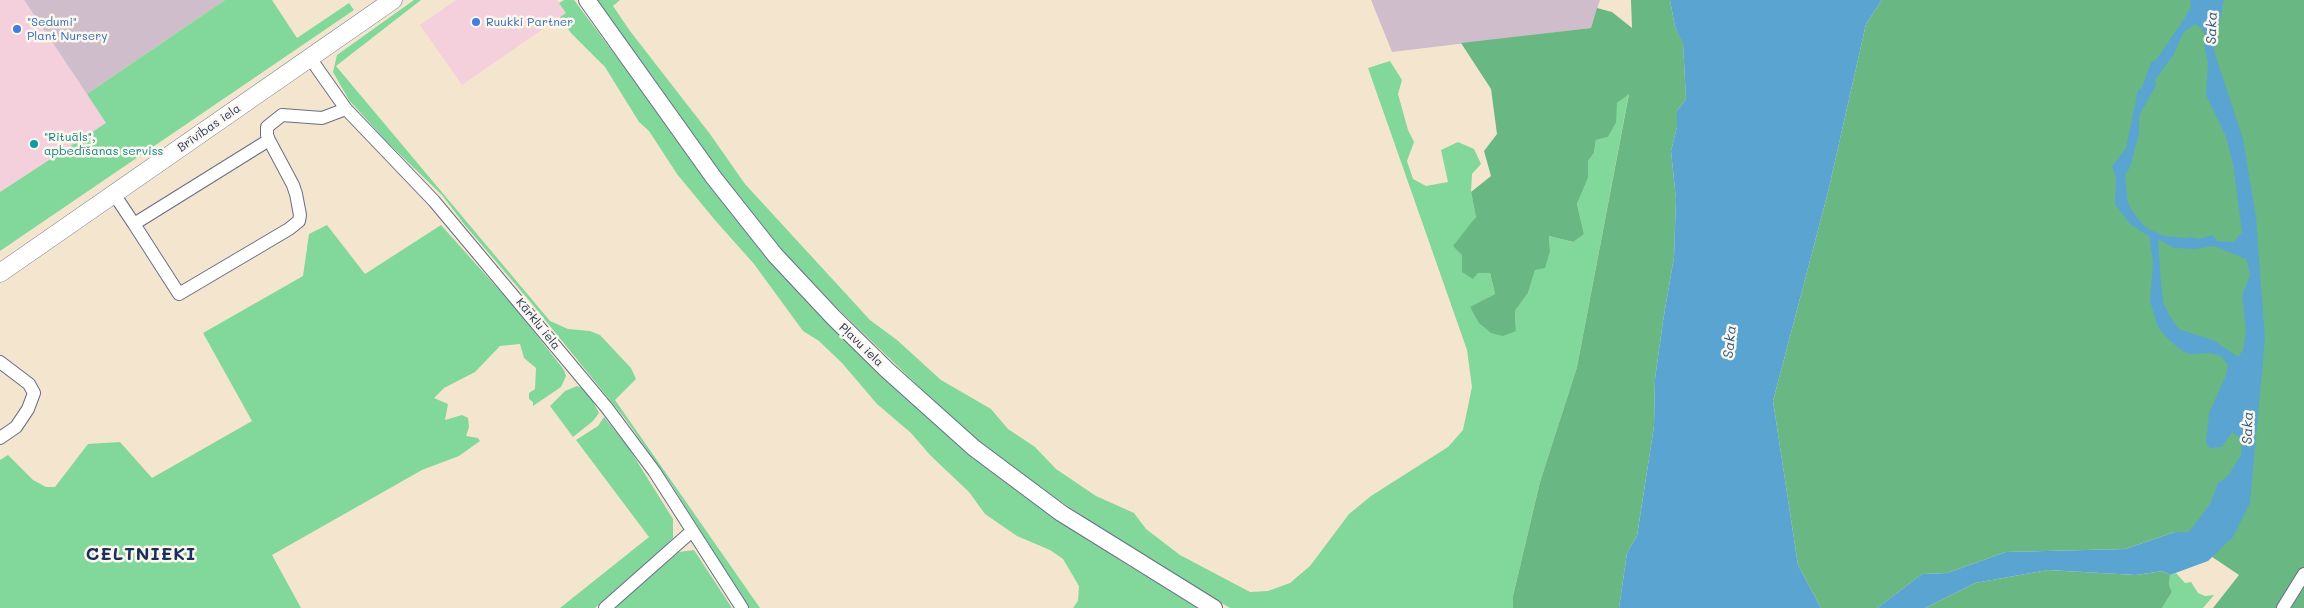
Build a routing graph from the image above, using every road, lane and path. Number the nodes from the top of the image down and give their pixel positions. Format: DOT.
graph roads {
  1 [pos="393,0"];
  2 [pos="587,0"];
  3 [pos="310,58"];
  4 [pos="346,109"];
  5 [pos="269,140"];
  6 [pos="114,194"];
  7 [pos="134,224"];
  8 [pos="0,272"];
  9 [pos="0,362"];
  10 [pos="0,438"];
  11 [pos="692,531"];
  12 [pos="2304,574"];
  13 [pos="605,608"];
  14 [pos="742,608"];
  15 [pos="1214,608"];
  16 [pos="2282,608"];
  1 -- 3 [label="main road, Brīvības iela"];
  2 -- 15 [label="street, Pļavu iela"];
  3 -- 4 [label="street, Kārklu iela"];
  3 -- 6 [label="main road, Brīvības iela"];
  4 -- 5 [label="street"];
  4 -- 11 [label="street, Kārklu iela"];
  5 -- 7 [label="street"];
  5 -- 7 [label="street"];
  6 -- 7 [label="street"];
  6 -- 8 [label="main road, Brīvības iela"];
  9 -- 10 [label="street"];
  11 -- 13 [label="street"];
  11 -- 14 [label="street, Kārklu iela"];
  12 -- 16 [label="street"];
}
